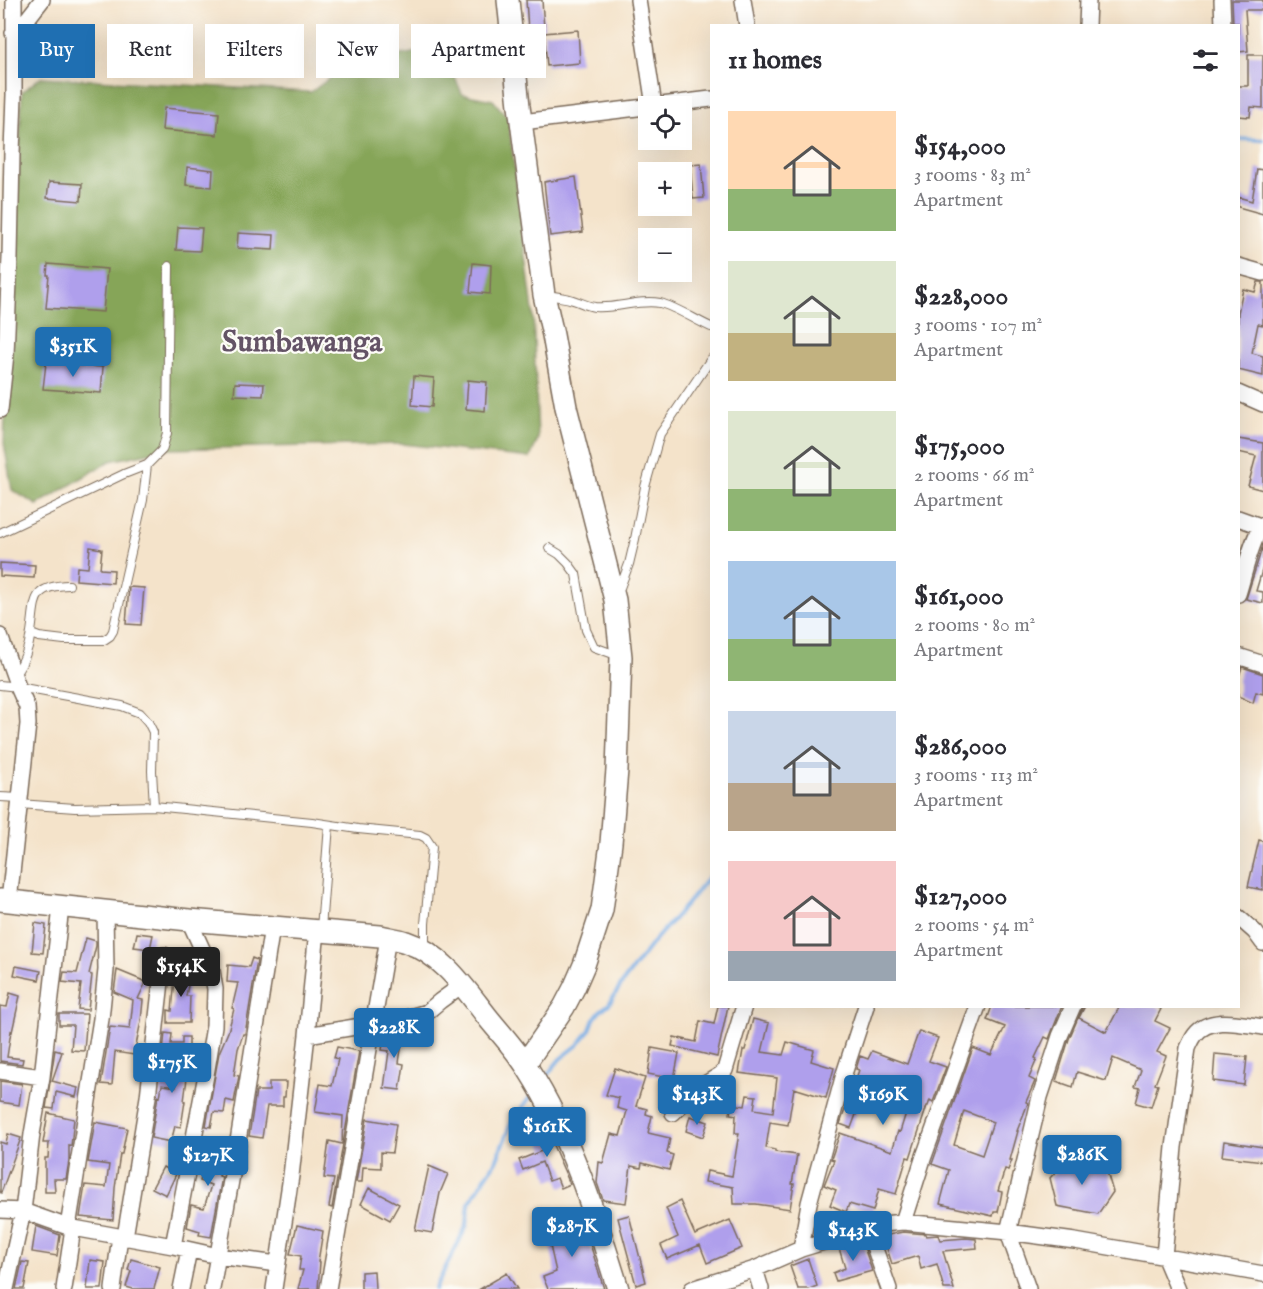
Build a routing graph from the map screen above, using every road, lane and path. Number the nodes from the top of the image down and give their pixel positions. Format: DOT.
graph roads {
  1 [pos="14,0"];
  2 [pos="42,0"];
  3 [pos="508,0"];
  4 [pos="638,0"];
  5 [pos="743,0"];
  6 [pos="1088,0"];
  7 [pos="1222,0"];
  8 [pos="747,24"];
  9 [pos="1087,24"];
  10 [pos="1223,24"];
  11 [pos="14,33"];
  12 [pos="652,96"];
  13 [pos="710,99"];
  14 [pos="692,101"];
  15 [pos="638,108"];
  16 [pos="522,122"];
  17 [pos="169,266"];
  18 [pos="1240,267"];
  19 [pos="1263,273"];
  20 [pos="543,295"];
  21 [pos="710,326"];
  22 [pos="710,360"];
  23 [pos="1240,394"];
  24 [pos="1263,404"];
  25 [pos="0,410"];
  26 [pos="147,465"];
  27 [pos="1240,519"];
  28 [pos="1262,527"];
  29 [pos="0,533"];
  30 [pos="549,549"];
  31 [pos="69,585"];
  32 [pos="1240,586"];
  33 [pos="615,600"];
  34 [pos="31,634"];
  35 [pos="0,636"];
  36 [pos="621,657"];
  37 [pos="1240,657"];
  38 [pos="1263,664"];
  39 [pos="16,681"];
  40 [pos="0,686"];
  41 [pos="0,797"];
  42 [pos="19,801"];
  43 [pos="154,806"];
  44 [pos="329,825"];
  45 [pos="5,901"];
  46 [pos="61,907"];
  47 [pos="105,912"];
  48 [pos="1240,919"];
  49 [pos="189,920"];
  50 [pos="272,927"];
  51 [pos="319,930"];
  52 [pos="388,938"];
  53 [pos="1263,943"];
  54 [pos="425,951"];
  55 [pos="164,955"];
  56 [pos="462,986"];
  57 [pos="743,1008"];
  58 [pos="865,1008"];
  59 [pos="977,1008"];
  60 [pos="1072,1008"];
  61 [pos="374,1023"];
  62 [pos="1263,1027"];
  63 [pos="307,1035"];
  64 [pos="0,1071"];
  65 [pos="42,1077"];
  66 [pos="534,1079"];
  67 [pos="673,1113"];
  68 [pos="0,1210"];
  69 [pos="23,1211"];
  70 [pos="903,1222"];
  71 [pos="71,1228"];
  72 [pos="868,1229"];
  73 [pos="1008,1232"];
  74 [pos="123,1237"];
  75 [pos="173,1246"];
  76 [pos="801,1249"];
  77 [pos="189,1250"];
  78 [pos="218,1256"];
  79 [pos="1164,1256"];
  80 [pos="277,1264"];
  81 [pos="755,1269"];
  82 [pos="1263,1274"];
  83 [pos="6,1289"];
  84 [pos="64,1289"];
  85 [pos="112,1289"];
  86 [pos="181,1289"];
  87 [pos="212,1289"];
  88 [pos="274,1289"];
  89 [pos="328,1289"];
  90 [pos="618,1289"];
  91 [pos="692,1289"];
  92 [pos="761,1289"];
  93 [pos="889,1289"];
  94 [pos="1028,1289"];
  95 [pos="1178,1289"];
  1 -- 11 [label="street"];
  2 -- 11 [label="street"];
  3 -- 16 [label="street"];
  4 -- 12 [label="street"];
  5 -- 8 [label="street"];
  6 -- 9 [label="street"];
  7 -- 10 [label="street"];
  11 -- 25 [label="street"];
  13 -- 14 [label="street"];
  15 -- 16 [label="street"];
  16 -- 20 [label="street"];
  17 -- 26 [label="lane"];
  18 -- 19 [label="street"];
  20 -- 21 [label="lane"];
  20 -- 33 [label="street"];
  22 -- 33 [label="lane"];
  23 -- 24 [label="street"];
  26 -- 29 [label="lane"];
  26 -- 34 [label="lane"];
  27 -- 28 [label="street"];
  28 -- 32 [label="street"];
  30 -- 36 [label="lane"];
  31 -- 34 [label="lane"];
  33 -- 36 [label="street"];
  34 -- 39 [label="lane"];
  35 -- 39 [label="street"];
  36 -- 66 [label="street"];
  37 -- 38 [label="street"];
  39 -- 40 [label="lane"];
  39 -- 42 [label="street"];
  39 -- 43 [label="lane"];
  41 -- 42 [label="lane"];
  42 -- 43 [label="lane"];
  42 -- 45 [label="street"];
  43 -- 44 [label="lane"];
  44 -- 51 [label="lane"];
  44 -- 54 [label="lane"];
  45 -- 46 [label="street"];
  46 -- 47 [label="street"];
  46 -- 65 [label="street"];
  47 -- 49 [label="street"];
  47 -- 71 [label="street"];
  48 -- 53 [label="street"];
  49 -- 50 [label="street"];
  49 -- 75 [label="street"];
  50 -- 51 [label="street"];
  50 -- 78 [label="street"];
  51 -- 52 [label="street"];
  51 -- 63 [label="street"];
  52 -- 54 [label="street"];
  52 -- 61 [label="street"];
  54 -- 56 [label="street"];
  55 -- 74 [label="street"];
  56 -- 61 [label="street"];
  56 -- 66 [label="street"];
  57 -- 67 [label="street"];
  58 -- 76 [label="street"];
  59 -- 70 [label="street"];
  60 -- 73 [label="street"];
  61 -- 63 [label="street"];
  61 -- 89 [label="street"];
  62 -- 79 [label="street"];
  63 -- 80 [label="street"];
  64 -- 65 [label="street"];
  65 -- 69 [label="street"];
  66 -- 90 [label="street"];
  68 -- 69 [label="street"];
  69 -- 71 [label="street"];
  69 -- 83 [label="street"];
  70 -- 72 [label="street"];
  70 -- 73 [label="street"];
  71 -- 74 [label="street"];
  71 -- 84 [label="street"];
  72 -- 76 [label="street"];
  72 -- 93 [label="street"];
  73 -- 79 [label="street"];
  73 -- 94 [label="street"];
  74 -- 75 [label="street"];
  74 -- 85 [label="street"];
  75 -- 77 [label="street"];
  76 -- 81 [label="street"];
  77 -- 78 [label="street"];
  77 -- 86 [label="street"];
  78 -- 80 [label="street"];
  78 -- 87 [label="street"];
  79 -- 82 [label="street"];
  79 -- 95 [label="street"];
  80 -- 88 [label="street"];
  81 -- 91 [label="street"];
  81 -- 92 [label="street"];
}
